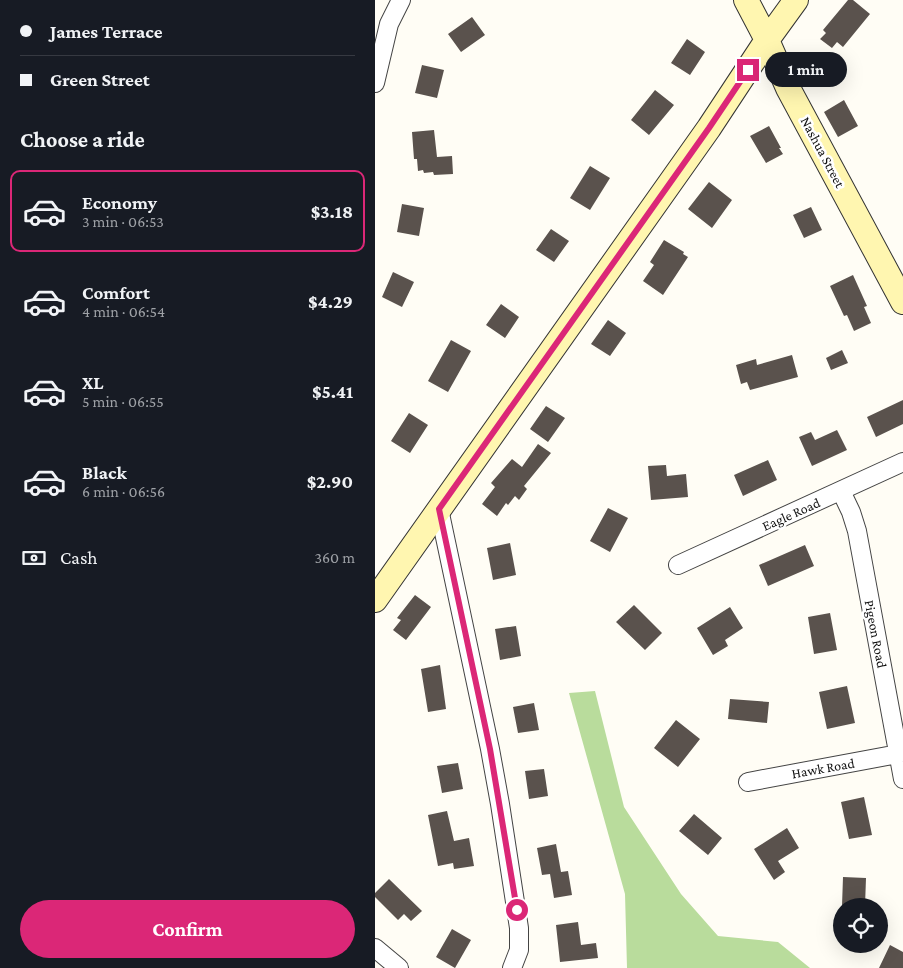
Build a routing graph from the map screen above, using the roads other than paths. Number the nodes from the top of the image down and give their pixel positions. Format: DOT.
graph roads {
  1 [pos="401,0"];
  2 [pos="746,0"];
  3 [pos="796,0"];
  4 [pos="767,40"];
  5 [pos="375,83"];
  6 [pos="903,302"];
  7 [pos="903,462"];
  8 [pos="841,491"];
  9 [pos="439,509"];
  10 [pos="678,565"];
  11 [pos="375,600"];
  12 [pos="899,754"];
  13 [pos="903,779"];
  14 [pos="748,782"];
  15 [pos="375,948"];
  16 [pos="399,968"];
  17 [pos="512,968"];
  1 -- 5 [label="street"];
  2 -- 4 [label="street, Nashua Street"];
  3 -- 4 [label="street"];
  4 -- 6 [label="street, Nashua Street"];
  4 -- 9 [label="street"];
  7 -- 8 [label="street, Eagle Road"];
  8 -- 10 [label="street, Eagle Road"];
  8 -- 12 [label="street, Pigeon Road"];
  9 -- 11 [label="street"];
  9 -- 17 [label="street"];
  12 -- 13 [label="street, Pigeon Road"];
  12 -- 14 [label="street, Hawk Road"];
  15 -- 16 [label="street"];
}
